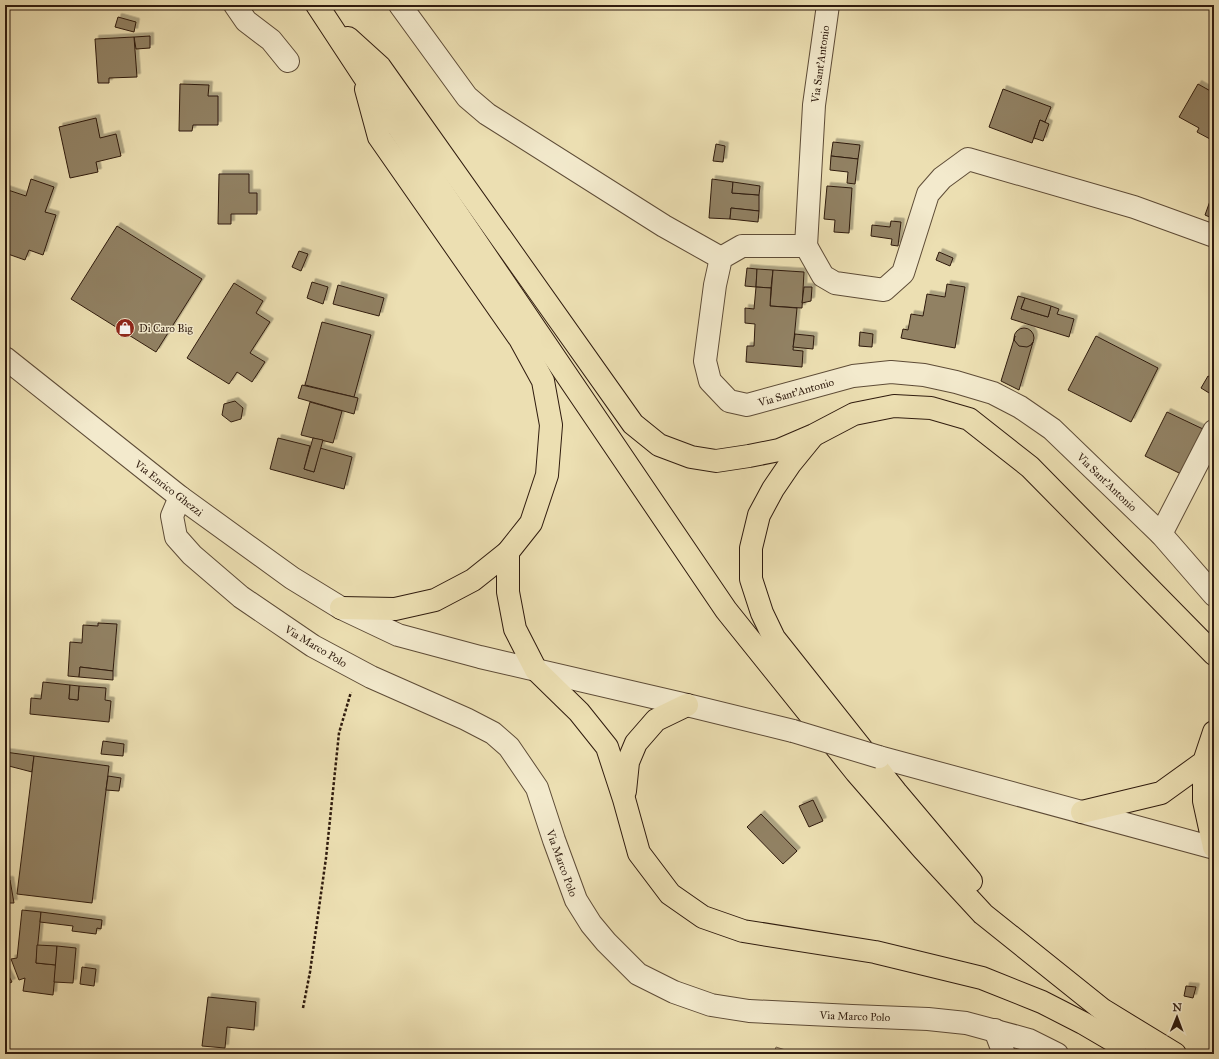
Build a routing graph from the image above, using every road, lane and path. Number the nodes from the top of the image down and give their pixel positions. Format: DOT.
graph roads {
  1 [pos="235,5"];
  2 [pos="400,5"];
  3 [pos="828,5"];
  4 [pos="321,11"];
  5 [pos="288,61"];
  6 [pos="362,74"];
  7 [pos="1214,236"];
  8 [pos="806,246"];
  9 [pos="721,258"];
  10 [pos="5,358"];
  11 [pos="1214,431"];
  12 [pos="814,435"];
  13 [pos="180,496"];
  14 [pos="1161,534"];
  15 [pos="508,552"];
  16 [pos="1214,595"];
  17 [pos="341,608"];
  18 [pos="1212,652"];
  19 [pos="536,670"];
  20 [pos="358,671"];
  21 [pos="1214,672"];
  22 [pos="687,705"];
  23 [pos="1214,732"];
  24 [pos="1204,762"];
  25 [pos="624,799"];
  26 [pos="1082,812"];
  27 [pos="1214,848"];
  28 [pos="1038,959"];
  29 [pos="303,1008"];
  30 [pos="995,1030"];
  31 [pos="1004,1054"];
  32 [pos="1057,1054"];
  33 [pos="1136,1054"];
  34 [pos="1175,1054"];
  1 -- 5 [label="street"];
  2 -- 9 [label="street"];
  3 -- 8 [label="street, Via Sant'Antonio"];
  4 -- 6 [label="main road"];
  4 -- 12 [label="main road"];
  6 -- 15 [label="main road"];
  6 -- 28 [label="main road"];
  7 -- 8 [label="street"];
  8 -- 9 [label="street"];
  9 -- 14 [label="street, Via Sant'Antonio"];
  10 -- 13 [label="street, Via Enrico Ghezzi"];
  11 -- 14 [label="street"];
  12 -- 18 [label="main road"];
  12 -- 28 [label="main road"];
  13 -- 17 [label="street, Via Enrico Ghezzi"];
  13 -- 20 [label="street, Via Marco Polo"];
  14 -- 16 [label="street, Via Sant'Antonio"];
  15 -- 17 [label="main road"];
  15 -- 19 [label="main road"];
  17 -- 19 [label="street, Via Enrico Ghezzi"];
  18 -- 21 [label="main road"];
  19 -- 22 [label="street, Via Enrico Ghezzi"];
  19 -- 25 [label="main road"];
  20 -- 29 [label="path"];
  20 -- 30 [label="street, Via Marco Polo"];
  22 -- 25 [label="main road"];
  22 -- 26 [label="street, Via Enrico Ghezzi, bridge"];
  23 -- 24 [label="main road"];
  24 -- 26 [label="main road"];
  24 -- 27 [label="main road"];
  25 -- 33 [label="main road"];
  26 -- 27 [label="street, Via Enrico Ghezzi"];
  28 -- 34 [label="main road"];
  30 -- 31 [label="street"];
  30 -- 32 [label="street, Via Marco Polo"];
}
